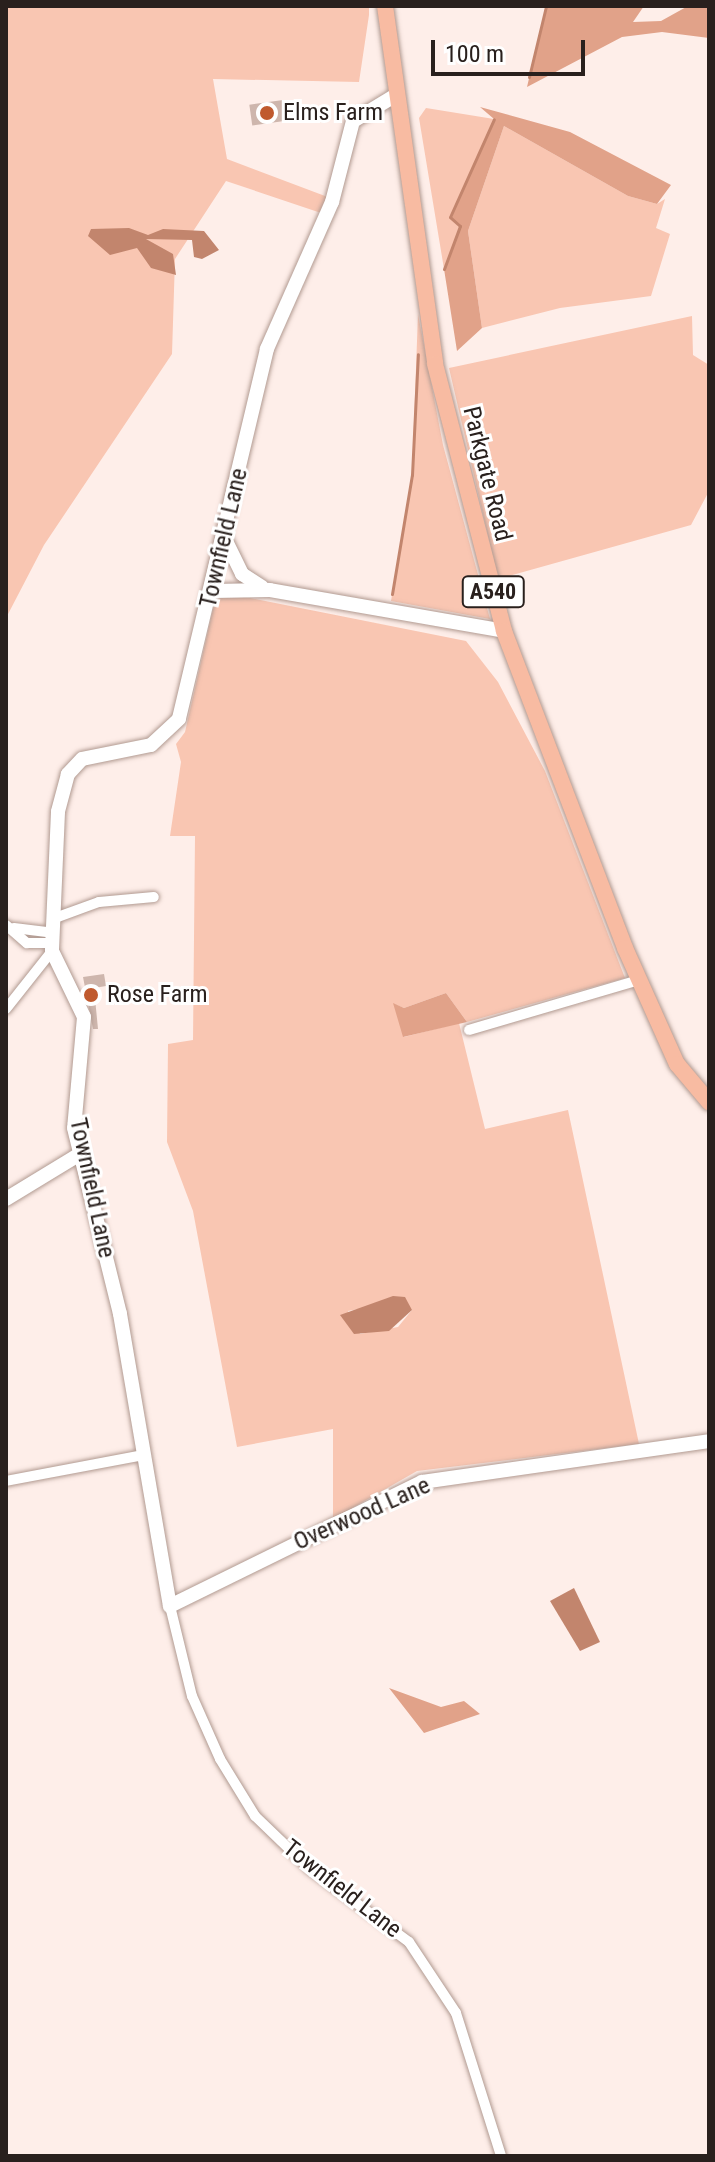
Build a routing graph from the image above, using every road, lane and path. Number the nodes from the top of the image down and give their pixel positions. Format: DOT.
graph roads {
  1 [pos="385,6"];
  2 [pos="396,95"];
  3 [pos="225,538"];
  4 [pos="270,590"];
  5 [pos="212,591"];
  6 [pos="504,631"];
  7 [pos="154,897"];
  8 [pos="10,926"];
  9 [pos="53,936"];
  10 [pos="639,980"];
  11 [pos="6,1009"];
  12 [pos="469,1030"];
  13 [pos="709,1102"];
  14 [pos="80,1154"];
  15 [pos="6,1199"];
  16 [pos="709,1441"];
  17 [pos="143,1455"];
  18 [pos="6,1481"];
  19 [pos="170,1606"];
  20 [pos="501,2156"];
  1 -- 2 [label="main road, Parkgate Road / A540"];
  2 -- 3 [label="street, Townfield Lane"];
  2 -- 6 [label="main road, Parkgate Road / A540"];
  3 -- 4 [label="street"];
  3 -- 5 [label="street, Townfield Lane"];
  4 -- 5 [label="street"];
  4 -- 6 [label="street"];
  5 -- 9 [label="street, Townfield Lane"];
  6 -- 10 [label="main road, Parkgate Road / A540"];
  7 -- 9 [label="street"];
  8 -- 9 [label="street"];
  8 -- 9 [label="street"];
  9 -- 11 [label="street"];
  9 -- 14 [label="street, Townfield Lane"];
  10 -- 12 [label="street"];
  10 -- 13 [label="main road, Parkgate Road / A540"];
  14 -- 15 [label="street"];
  14 -- 17 [label="street, Townfield Lane"];
  16 -- 19 [label="street, Overwood Lane"];
  17 -- 18 [label="street"];
  17 -- 19 [label="street, Townfield Lane"];
  19 -- 20 [label="street, Townfield Lane"];
}
